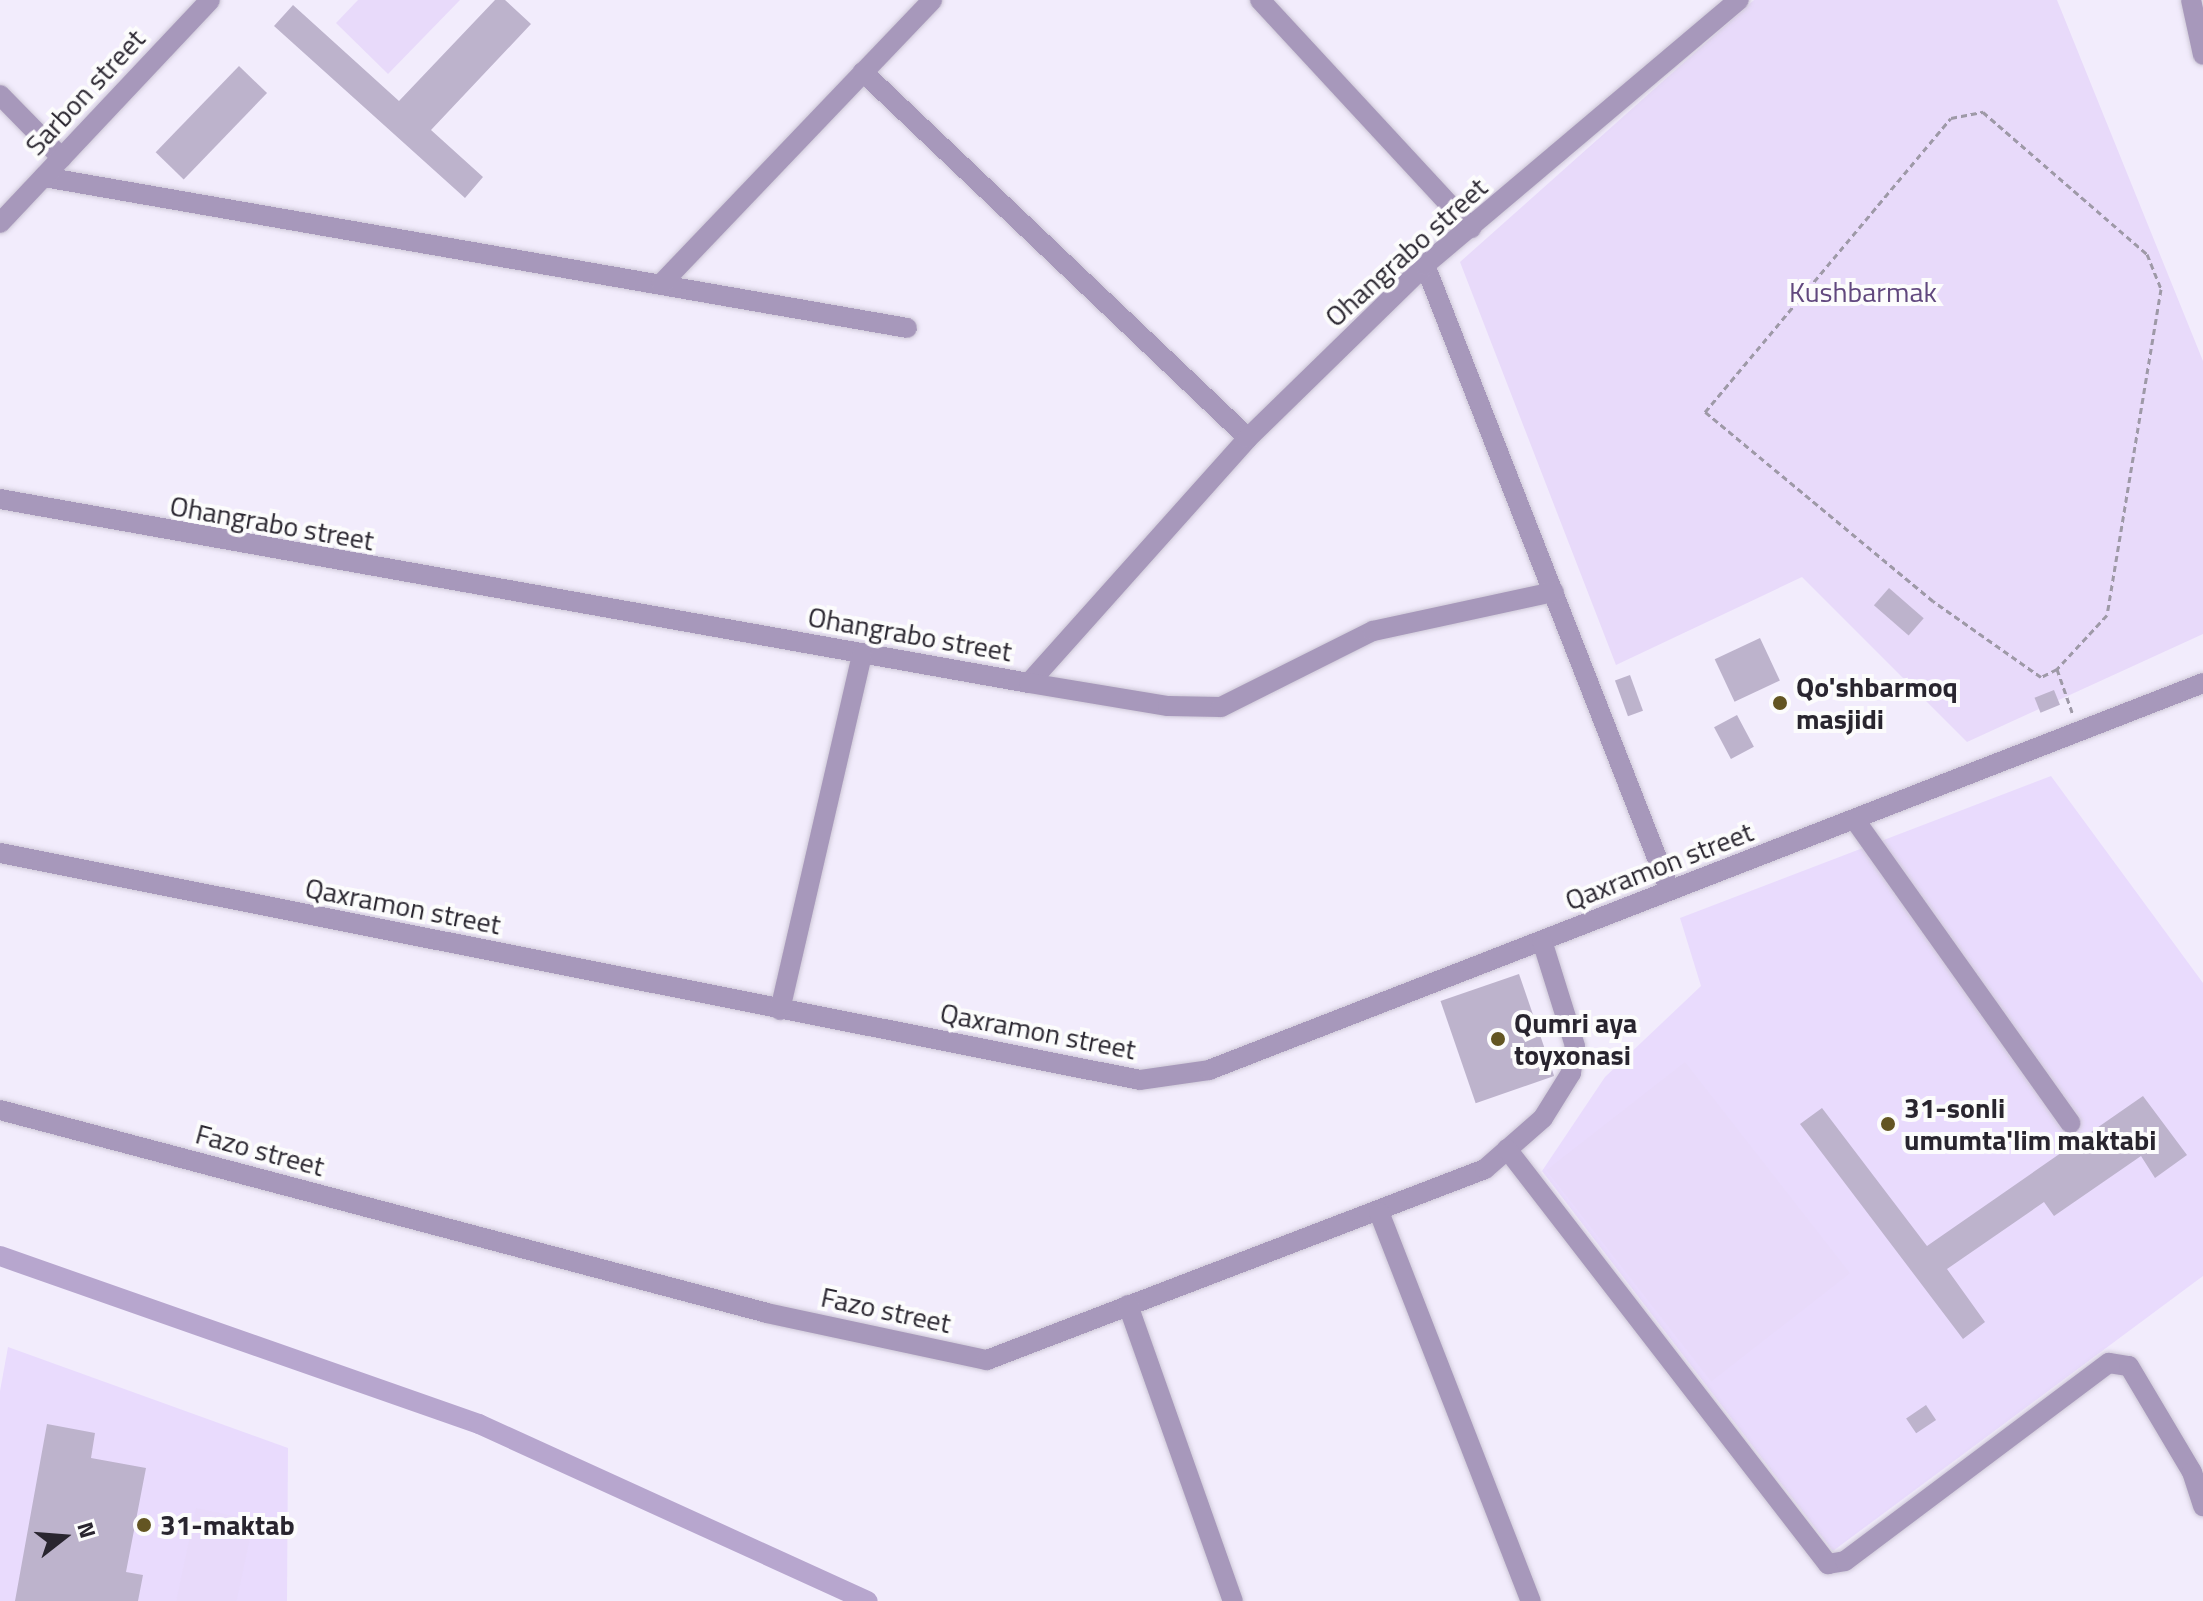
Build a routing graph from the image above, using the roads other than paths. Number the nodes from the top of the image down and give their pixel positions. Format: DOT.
graph roads {
  1 [pos="210,0"];
  2 [pos="932,0"];
  3 [pos="1739,0"];
  4 [pos="2191,0"];
  5 [pos="1262,1"];
  6 [pos="2203,55"];
  7 [pos="863,72"];
  8 [pos="0,95"];
  9 [pos="62,158"];
  10 [pos="44,177"];
  11 [pos="0,223"];
  12 [pos="1471,228"];
  13 [pos="1425,265"];
  14 [pos="662,283"];
  15 [pos="907,328"];
  16 [pos="1248,438"];
  17 [pos="0,499"];
  18 [pos="1554,592"];
  19 [pos="862,655"];
  20 [pos="1029,683"];
  21 [pos="2203,683"];
  22 [pos="1855,820"];
  23 [pos="0,853"];
  24 [pos="1670,891"];
  25 [pos="1542,941"];
  26 [pos="780,1010"];
  27 [pos="0,1110"];
  28 [pos="2070,1123"];
  29 [pos="1507,1149"];
  30 [pos="1379,1212"];
  31 [pos="1128,1305"];
  32 [pos="2203,1506"];
  33 [pos="1233,1601"];
  34 [pos="1531,1601"];
  1 -- 9 [label="street, Sarbon street"];
  2 -- 7 [label="street"];
  3 -- 12 [label="street, Ohangrabo street"];
  4 -- 6 [label="street"];
  5 -- 12 [label="street"];
  7 -- 14 [label="street"];
  7 -- 16 [label="street"];
  8 -- 9 [label="street"];
  9 -- 10 [label="street, Sarbon street"];
  10 -- 11 [label="street, Sarbon street"];
  10 -- 14 [label="street"];
  12 -- 13 [label="street, Ohangrabo street"];
  13 -- 16 [label="street, Ohangrabo street"];
  13 -- 18 [label="street"];
  14 -- 15 [label="street"];
  16 -- 20 [label="street, Ohangrabo street"];
  17 -- 19 [label="street, Ohangrabo street"];
  18 -- 20 [label="street"];
  18 -- 24 [label="street"];
  19 -- 20 [label="street, Ohangrabo street"];
  19 -- 26 [label="street"];
  21 -- 22 [label="street, Qaxramon street"];
  22 -- 24 [label="street, Qaxramon street"];
  22 -- 28 [label="street"];
  23 -- 26 [label="street, Qaxramon street"];
  24 -- 25 [label="street, Qaxramon street"];
  25 -- 26 [label="street, Qaxramon street"];
  25 -- 29 [label="street, Fazo street"];
  27 -- 31 [label="street, Fazo street"];
  29 -- 30 [label="street, Fazo street"];
  29 -- 32 [label="street"];
  30 -- 31 [label="street, Fazo street"];
  30 -- 34 [label="street"];
  31 -- 33 [label="street"];
}
